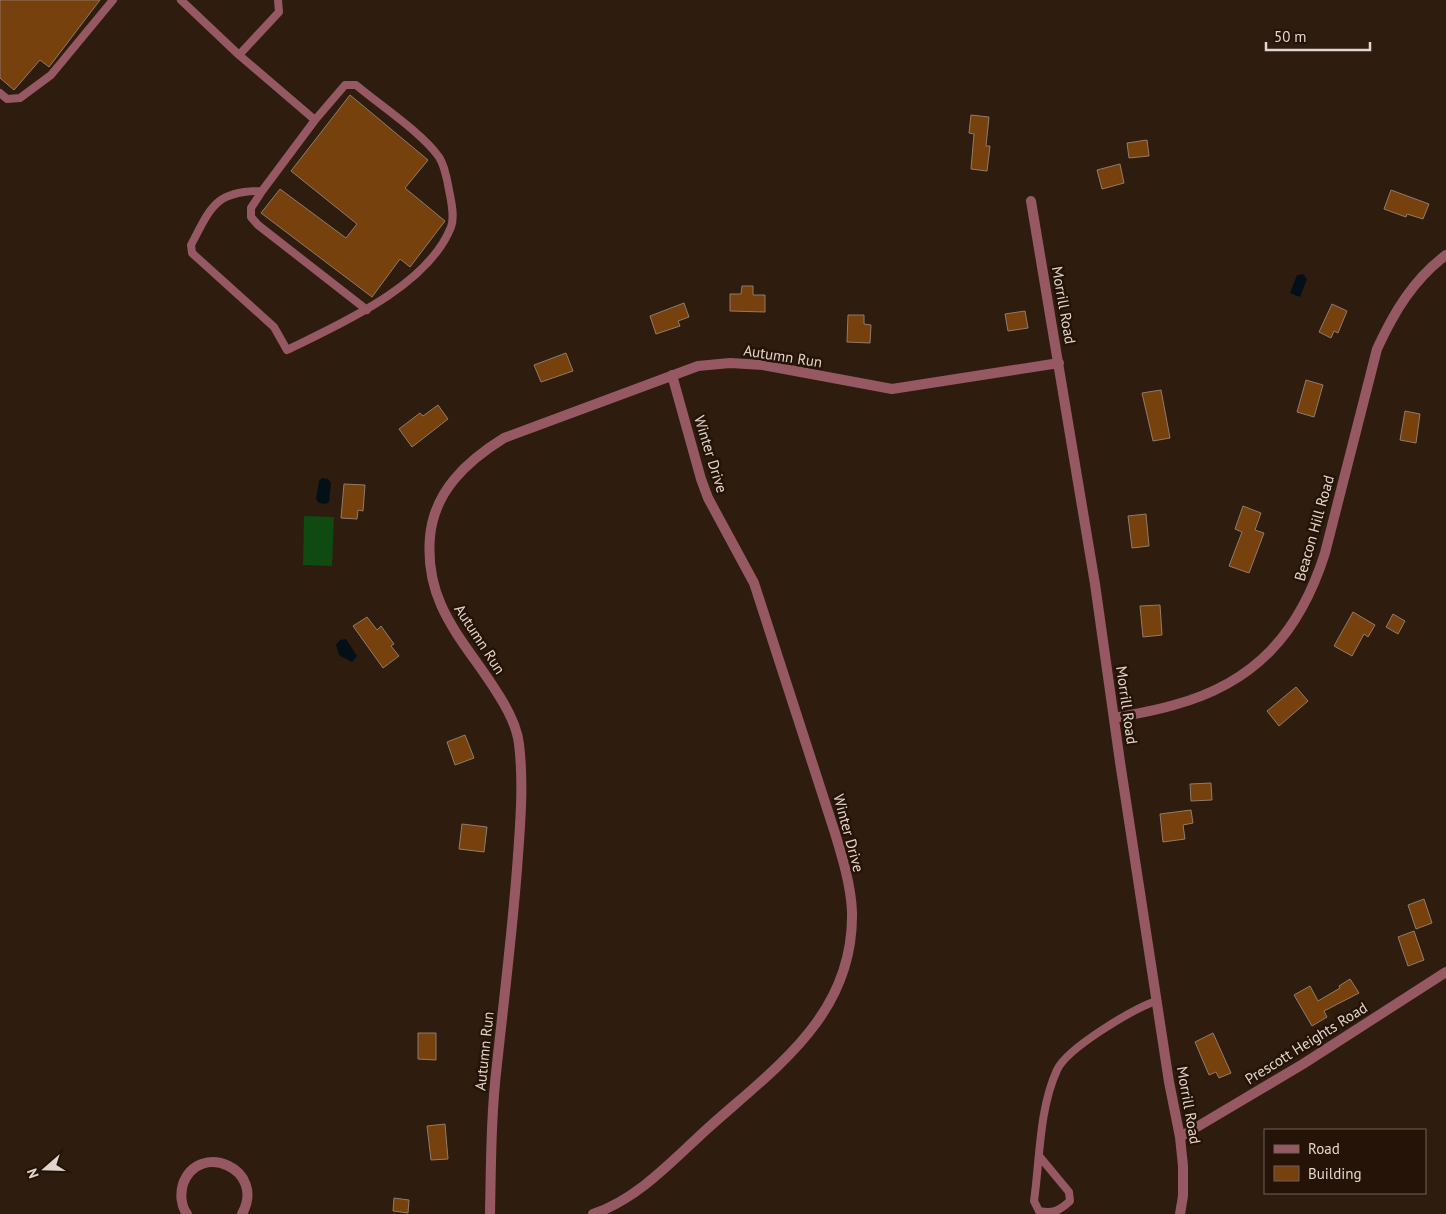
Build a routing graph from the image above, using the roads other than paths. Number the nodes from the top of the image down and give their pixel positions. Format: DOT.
graph roads {
  1 [pos="113,0"];
  2 [pos="181,0"];
  3 [pos="278,0"];
  4 [pos="239,55"];
  5 [pos="0,93"];
  6 [pos="315,120"];
  7 [pos="262,191"];
  8 [pos="1031,201"];
  9 [pos="1446,255"];
  10 [pos="367,310"];
  11 [pos="1059,363"];
  12 [pos="672,375"];
  13 [pos="1114,718"];
  14 [pos="1446,972"];
  15 [pos="1156,1001"];
  16 [pos="1180,1137"];
  17 [pos="1040,1157"];
  18 [pos="187,1214"];
  19 [pos="242,1214"];
  20 [pos="490,1214"];
  21 [pos="593,1214"];
  22 [pos="1180,1214"];
  1 -- 5 [label="lane"];
  2 -- 4 [label="lane"];
  3 -- 4 [label="lane"];
  4 -- 6 [label="lane"];
  6 -- 7 [label="lane"];
  6 -- 10 [label="lane"];
  7 -- 10 [label="lane"];
  7 -- 10 [label="lane"];
  8 -- 11 [label="street, Morrill Road"];
  9 -- 13 [label="street, Beacon Hill Road"];
  11 -- 12 [label="street, Autumn Run"];
  11 -- 13 [label="street, Morrill Road"];
  12 -- 20 [label="street, Autumn Run"];
  12 -- 21 [label="street, Winter Drive"];
  13 -- 15 [label="street, Morrill Road"];
  14 -- 16 [label="street, Prescott Heights Road"];
  15 -- 16 [label="street, Morrill Road"];
  15 -- 17 [label="lane"];
  16 -- 22 [label="street, Morrill Road"];
  17 -- 17 [label="lane"];
  18 -- 19 [label="street"];
}
